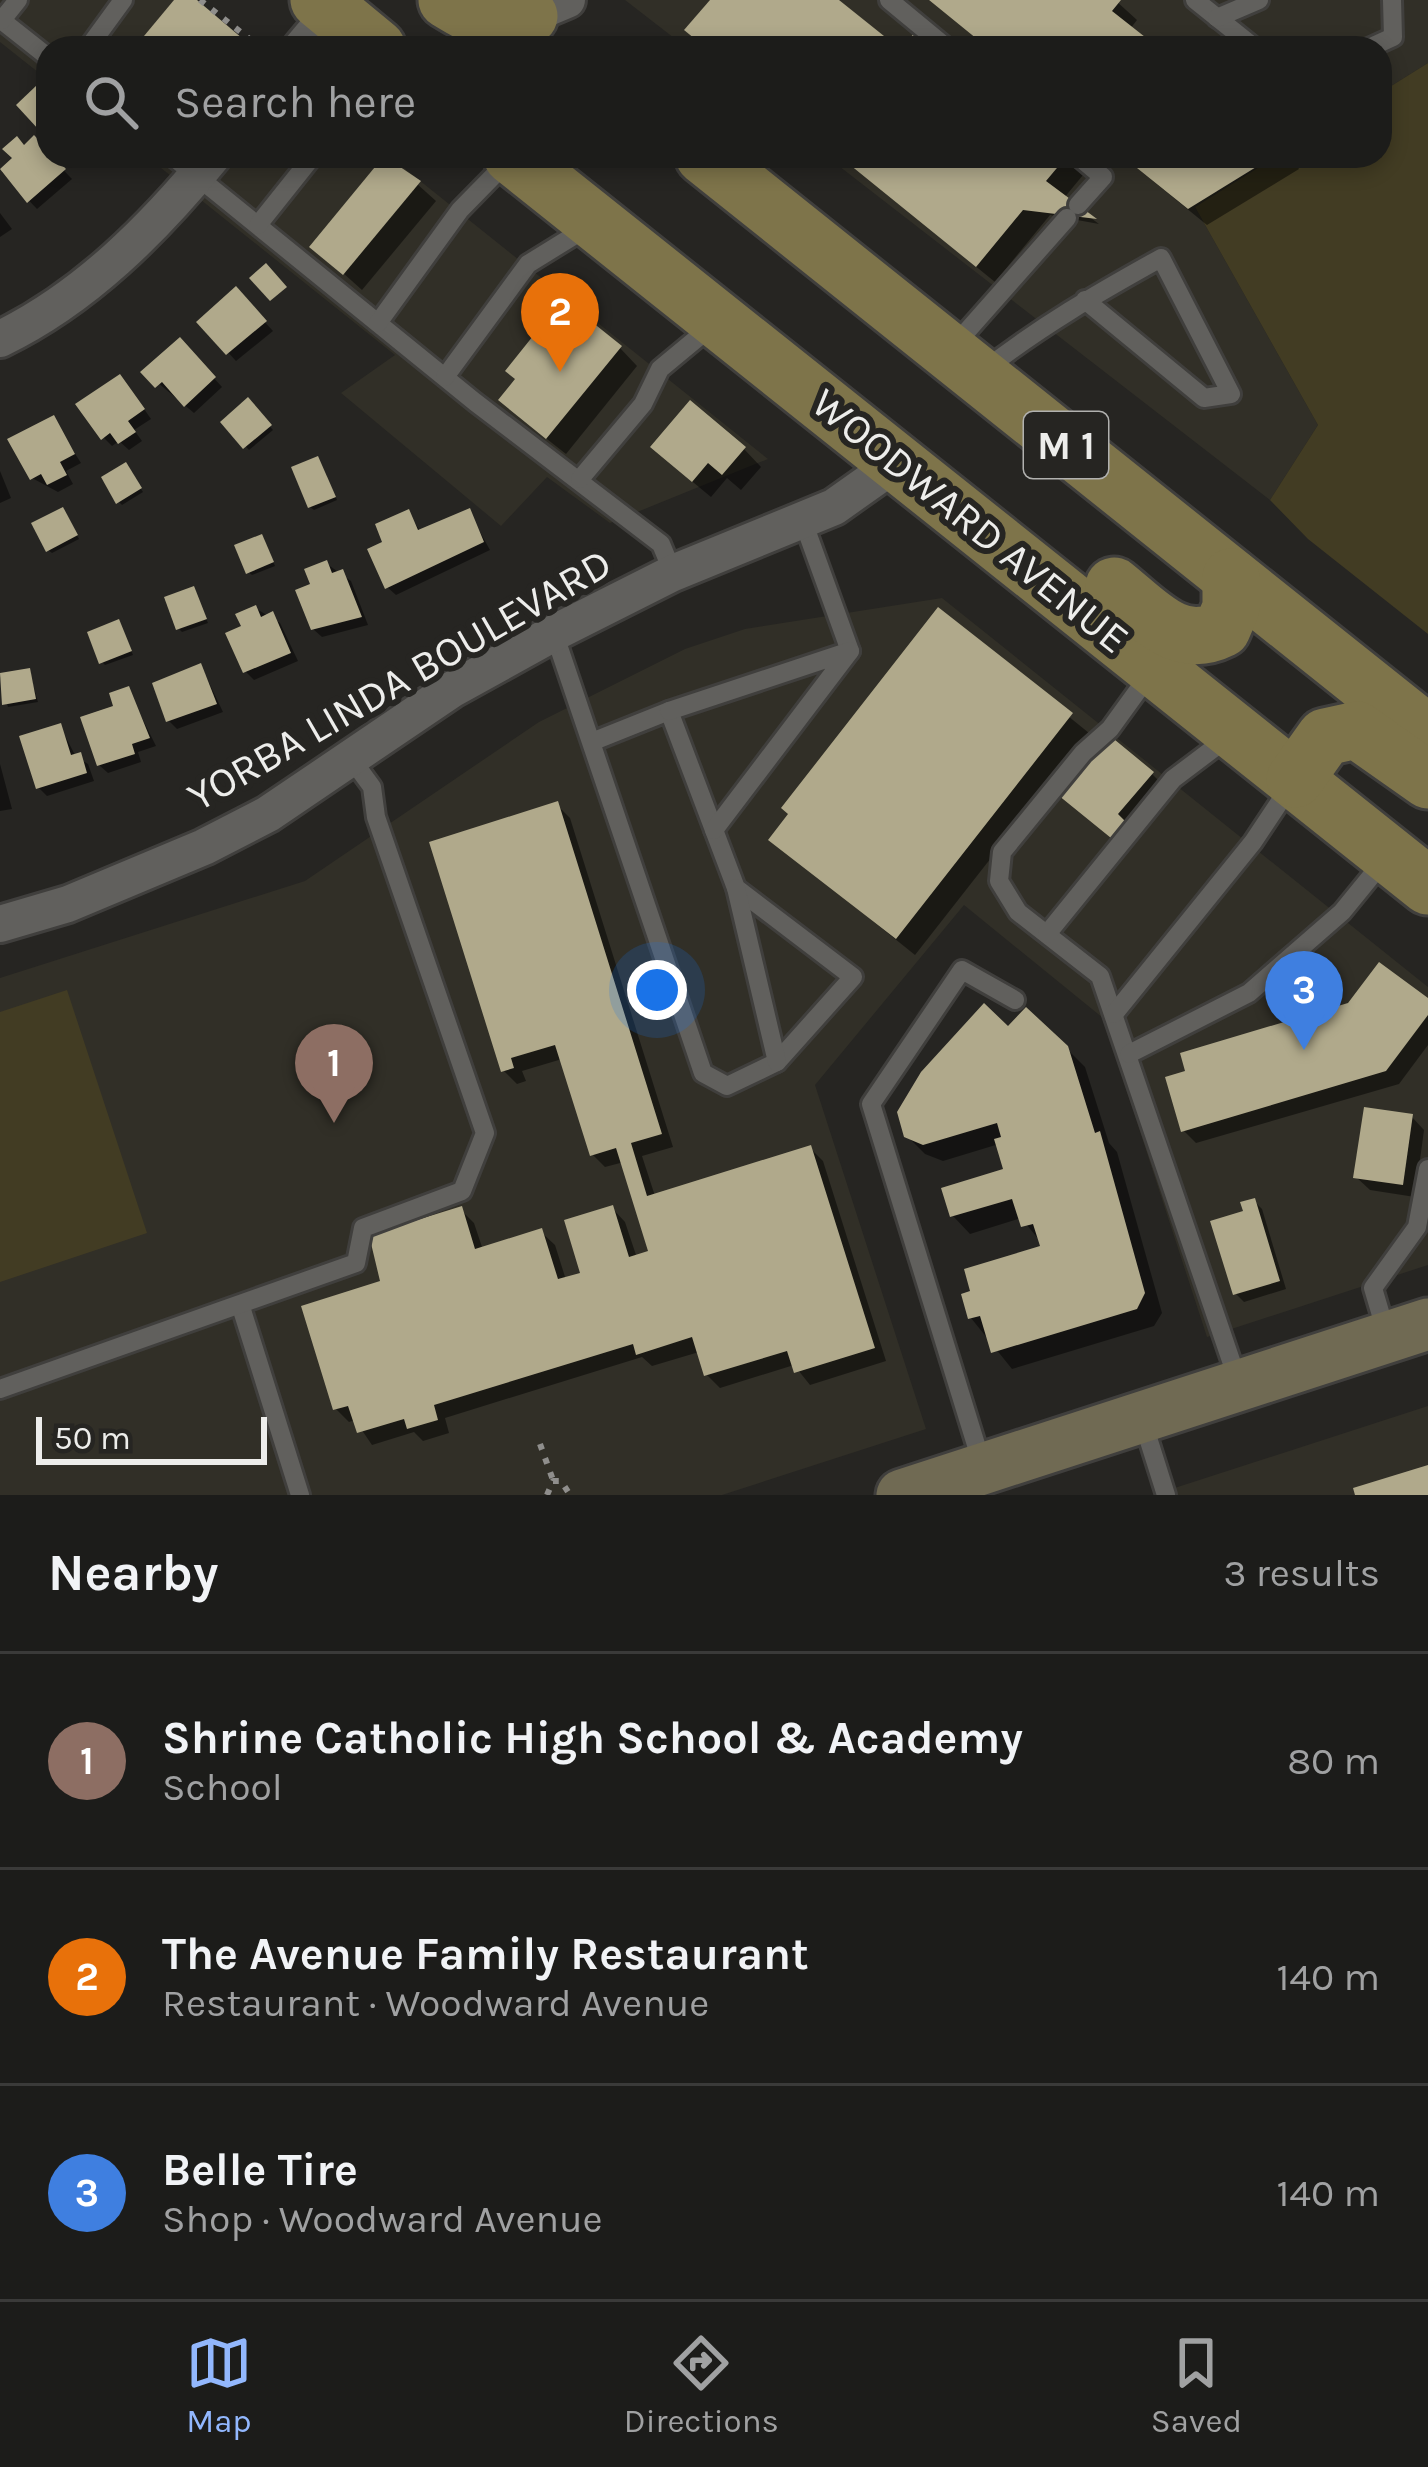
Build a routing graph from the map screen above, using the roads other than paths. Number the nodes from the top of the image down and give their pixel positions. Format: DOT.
graph roads {
  1 [pos="18,0"];
  2 [pos="123,0"];
  3 [pos="447,0"];
  4 [pos="890,0"];
  5 [pos="1195,0"];
  6 [pos="1259,0"];
  7 [pos="1392,0"];
  8 [pos="543,16"];
  9 [pos="1217,18"];
  10 [pos="1,20"];
  11 [pos="318,20"];
  12 [pos="97,36"];
  13 [pos="352,36"];
  14 [pos="933,36"];
  15 [pos="1240,36"];
  16 [pos="1392,37"];
  17 [pos="36,48"];
  18 [pos="190,168"];
  19 [pos="199,168"];
  20 [pos="304,168"];
  21 [pos="501,168"];
  22 [pos="528,168"];
  23 [pos="719,168"];
  24 [pos="1092,168"];
  25 [pos="597,223"];
  26 [pos="259,225"];
  27 [pos="1085,300"];
  28 [pos="718,320"];
  29 [pos="378,323"];
  30 [pos="0,339"];
  31 [pos="963,363"];
  32 [pos="445,377"];
  33 [pos="842,414"];
  34 [pos="899,461"];
  35 [pos="580,479"];
  36 [pos="803,520"];
  37 [pos="674,573"];
  38 [pos="1231,577"];
  39 [pos="554,633"];
  40 [pos="850,651"];
  41 [pos="1155,668"];
  42 [pos="669,711"];
  43 [pos="1236,732"];
  44 [pos="1428,734"];
  45 [pos="594,741"];
  46 [pos="350,757"];
  47 [pos="1295,778"];
  48 [pos="1428,780"];
  49 [pos="714,830"];
  50 [pos="1409,870"];
  51 [pos="736,888"];
  52 [pos="0,924"];
  53 [pos="1047,934"];
  54 [pos="1015,1000"];
  55 [pos="1114,1014"];
  56 [pos="1129,1054"];
  57 [pos="777,1062"];
  58 [pos="1428,1169"];
  59 [pos="1422,1226"];
  60 [pos="241,1307"];
  61 [pos="1408,1330"];
  62 [pos="1240,1385"];
  63 [pos="0,1389"];
  64 [pos="1141,1418"];
  65 [pos="983,1469"];
  66 [pos="300,1495"];
  67 [pos="902,1495"];
  68 [pos="1166,1495"];
  1 -- 10 [label="lane"];
  2 -- 12 [label="lane"];
  3 -- 8 [label="main road"];
  4 -- 14 [label="lane"];
  5 -- 9 [label="lane"];
  6 -- 9 [label="lane"];
  7 -- 16 [label="lane"];
  9 -- 15 [label="lane"];
  10 -- 17 [label="lane"];
  11 -- 13 [label="main road"];
  18 -- 30 [label="street"];
  19 -- 26 [label="lane"];
  20 -- 26 [label="lane"];
  21 -- 29 [label="lane"];
  22 -- 25 [label="main road, WOODWARD AVENUE"];
  23 -- 31 [label="main road, M 1"];
  24 -- 31 [label="lane"];
  25 -- 28 [label="main road, WOODWARD AVENUE"];
  25 -- 32 [label="lane"];
  26 -- 29 [label="lane"];
  27 -- 27 [label="lane"];
  27 -- 31 [label="lane"];
  28 -- 33 [label="main road, WOODWARD AVENUE"];
  28 -- 35 [label="lane"];
  29 -- 32 [label="lane"];
  31 -- 38 [label="main road, M 1"];
  32 -- 35 [label="lane"];
  33 -- 34 [label="main road, WOODWARD AVENUE"];
  33 -- 38 [label="main road"];
  34 -- 36 [label="street, YORBA LINDA BOULEVARD"];
  34 -- 41 [label="main road, WOODWARD AVENUE"];
  35 -- 37 [label="lane"];
  36 -- 37 [label="street, YORBA LINDA BOULEVARD"];
  36 -- 40 [label="lane"];
  37 -- 39 [label="street, YORBA LINDA BOULEVARD"];
  38 -- 44 [label="main road, M 1"];
  39 -- 45 [label="lane"];
  39 -- 46 [label="street, YORBA LINDA BOULEVARD"];
  40 -- 42 [label="lane"];
  40 -- 49 [label="lane"];
  41 -- 43 [label="main road, WOODWARD AVENUE"];
  41 -- 53 [label="lane"];
  42 -- 45 [label="lane"];
  42 -- 49 [label="lane"];
  43 -- 47 [label="main road, WOODWARD AVENUE"];
  43 -- 53 [label="lane"];
  45 -- 57 [label="lane"];
  46 -- 52 [label="street, YORBA LINDA BOULEVARD"];
  46 -- 60 [label="lane"];
  47 -- 48 [label="main road"];
  47 -- 50 [label="main road, WOODWARD AVENUE"];
  47 -- 55 [label="lane"];
  49 -- 51 [label="lane"];
  50 -- 56 [label="lane"];
  51 -- 57 [label="lane"];
  51 -- 57 [label="lane"];
  53 -- 55 [label="lane"];
  54 -- 65 [label="lane"];
  55 -- 56 [label="lane"];
  56 -- 62 [label="lane"];
  58 -- 59 [label="lane"];
  59 -- 61 [label="lane"];
  60 -- 63 [label="lane"];
  60 -- 66 [label="lane"];
  61 -- 62 [label="main road"];
  62 -- 64 [label="main road"];
  64 -- 65 [label="main road"];
  64 -- 68 [label="lane"];
  65 -- 67 [label="main road"];
}
